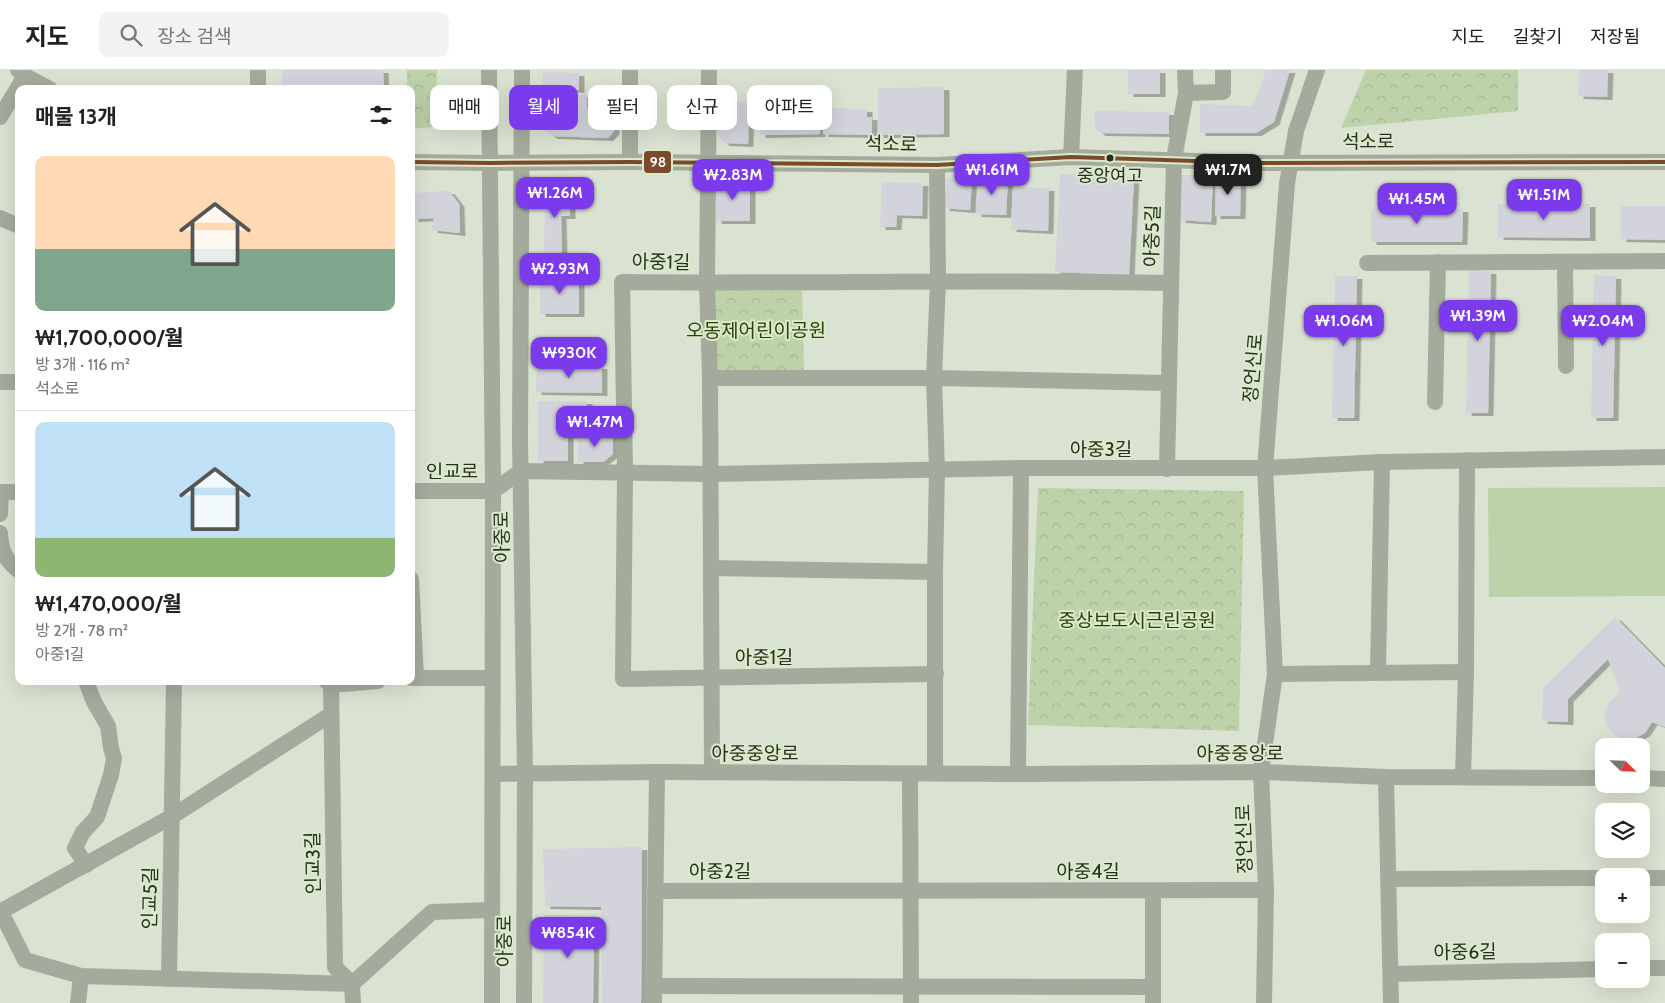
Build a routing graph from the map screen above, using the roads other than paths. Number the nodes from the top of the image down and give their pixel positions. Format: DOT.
graph roads {
  1 [pos="258,70"];
  2 [pos="489,70"];
  3 [pos="522,70"];
  4 [pos="630,70"];
  5 [pos="709,70"];
  6 [pos="1075,70"];
  7 [pos="1185,70"];
  8 [pos="1223,70"];
  9 [pos="1317,70"];
  10 [pos="21,73"];
  11 [pos="15,85"];
  12 [pos="43,85"];
  13 [pos="258,85"];
  14 [pos="15,86"];
  15 [pos="1186,93"];
  16 [pos="0,117"];
  17 [pos="1071,157"];
  18 [pos="1174,159"];
  19 [pos="415,162"];
  20 [pos="630,162"];
  21 [pos="709,162"];
  22 [pos="1290,162"];
  23 [pos="1665,162"];
  24 [pos="522,163"];
  25 [pos="490,164"];
  26 [pos="936,165"];
  27 [pos="0,218"];
  28 [pos="15,224"];
  29 [pos="1665,261"];
  30 [pos="1438,262"];
  31 [pos="1565,262"];
  32 [pos="1367,263"];
  33 [pos="938,281"];
  34 [pos="708,283"];
  35 [pos="1170,283"];
  36 [pos="1566,366"];
  37 [pos="710,378"];
  38 [pos="934,378"];
  39 [pos="0,382"];
  40 [pos="15,382"];
  41 [pos="1168,383"];
  42 [pos="1435,402"];
  43 [pos="1665,457"];
  44 [pos="1467,460"];
  45 [pos="1382,462"];
  46 [pos="1021,468"];
  47 [pos="1265,468"];
  48 [pos="1167,469"];
  49 [pos="937,470"];
  50 [pos="521,471"];
  51 [pos="624,472"];
  52 [pos="711,474"];
  53 [pos="415,491"];
  54 [pos="493,491"];
  55 [pos="0,492"];
  56 [pos="15,492"];
  57 [pos="0,514"];
  58 [pos="0,533"];
  59 [pos="15,567"];
  60 [pos="711,568"];
  61 [pos="935,572"];
  62 [pos="1378,672"];
  63 [pos="1466,672"];
  64 [pos="936,674"];
  65 [pos="1275,674"];
  66 [pos="712,676"];
  67 [pos="415,678"];
  68 [pos="492,678"];
  69 [pos="88,685"];
  70 [pos="174,685"];
  71 [pos="329,685"];
  72 [pos="330,716"];
  73 [pos="657,772"];
  74 [pos="712,772"];
  75 [pos="1261,772"];
  76 [pos="935,773"];
  77 [pos="493,774"];
  78 [pos="525,774"];
  79 [pos="910,774"];
  80 [pos="1018,774"];
  81 [pos="1386,777"];
  82 [pos="1463,777"];
  83 [pos="1595,778"];
  84 [pos="1650,778"];
  85 [pos="1665,779"];
  86 [pos="171,817"];
  87 [pos="86,865"];
  88 [pos="1595,878"];
  89 [pos="1650,878"];
  90 [pos="1665,878"];
  91 [pos="1389,879"];
  92 [pos="1266,890"];
  93 [pos="655,891"];
  94 [pos="784,891"];
  95 [pos="911,891"];
  96 [pos="1153,891"];
  97 [pos="492,910"];
  98 [pos="0,912"];
  99 [pos="1650,968"];
  100 [pos="1665,968"];
  101 [pos="1595,969"];
  102 [pos="1391,974"];
  103 [pos="81,976"];
  104 [pos="168,979"];
  105 [pos="352,984"];
  106 [pos="654,986"];
  107 [pos="911,986"];
  108 [pos="1153,995"];
  109 [pos="78,1003"];
  110 [pos="353,1003"];
  111 [pos="492,1003"];
  112 [pos="524,1003"];
  113 [pos="654,1003"];
  114 [pos="911,1003"];
  115 [pos="1264,1003"];
  116 [pos="1391,1003"];
  1 -- 13 [label="street"];
  2 -- 25 [label="street, 아중로"];
  3 -- 24 [label="street, 아중로"];
  4 -- 20 [label="street"];
  5 -- 21 [label="street"];
  6 -- 17 [label="street"];
  7 -- 15 [label="street, 아중5길"];
  8 -- 15 [label="street"];
  9 -- 22 [label="street, 정언신로"];
  10 -- 11 [label="street"];
  10 -- 12 [label="street"];
  14 -- 16 [label="street"];
  15 -- 18 [label="street, 아중5길"];
  17 -- 18 [label="street, 석소로"];
  17 -- 26 [label="street, 석소로"];
  18 -- 22 [label="street, 석소로"];
  18 -- 35 [label="street, 아중5길"];
  19 -- 25 [label="street, 석소로"];
  20 -- 21 [label="street, 석소로"];
  20 -- 24 [label="street, 석소로"];
  21 -- 26 [label="street, 석소로"];
  21 -- 34 [label="street, 아중1길"];
  22 -- 23 [label="street, 석소로"];
  22 -- 47 [label="street, 정언신로"];
  24 -- 25 [label="street, 석소로"];
  24 -- 50 [label="street, 아중로"];
  25 -- 54 [label="street, 아중로"];
  26 -- 33 [label="street"];
  27 -- 28 [label="street"];
  29 -- 31 [label="street"];
  30 -- 31 [label="street"];
  30 -- 32 [label="street"];
  30 -- 42 [label="street"];
  31 -- 36 [label="street"];
  33 -- 34 [label="street, 아중1길"];
  33 -- 35 [label="street, 아중5길"];
  33 -- 38 [label="street"];
  34 -- 37 [label="street, 아중1길"];
  34 -- 51 [label="street, 아중1길"];
  35 -- 41 [label="street, 아중5길"];
  37 -- 38 [label="street"];
  37 -- 52 [label="street, 아중1길"];
  38 -- 41 [label="street"];
  38 -- 49 [label="street"];
  39 -- 40 [label="street"];
  41 -- 48 [label="street, 아중5길"];
  43 -- 44 [label="street, 아중3길"];
  44 -- 45 [label="street, 아중3길"];
  44 -- 63 [label="street"];
  45 -- 47 [label="street, 아중3길"];
  45 -- 62 [label="street"];
  46 -- 48 [label="street, 아중3길"];
  46 -- 49 [label="street, 아중3길"];
  46 -- 80 [label="street"];
  47 -- 48 [label="street, 아중3길"];
  47 -- 65 [label="street, 정언신로"];
  49 -- 52 [label="street, 아중3길"];
  49 -- 61 [label="street"];
  50 -- 51 [label="street"];
  50 -- 54 [label="street"];
  50 -- 78 [label="street, 아중로"];
  51 -- 52 [label="street"];
  51 -- 66 [label="street"];
  52 -- 60 [label="street, 아중1길"];
  53 -- 54 [label="street, 인교로"];
  54 -- 68 [label="street, 아중로"];
  55 -- 56 [label="street"];
  55 -- 57 [label="street"];
  58 -- 59 [label="street"];
  60 -- 61 [label="street"];
  60 -- 66 [label="street, 아중1길"];
  61 -- 64 [label="street"];
  62 -- 63 [label="street"];
  62 -- 65 [label="street"];
  63 -- 82 [label="street"];
  64 -- 66 [label="street, 아중1길"];
  64 -- 76 [label="street"];
  65 -- 75 [label="street, 정언신로"];
  66 -- 74 [label="street, 아중1길"];
  67 -- 68 [label="street"];
  68 -- 77 [label="street, 아중로"];
  69 -- 87 [label="street"];
  70 -- 86 [label="street, 인교5길"];
  71 -- 72 [label="street, 인교3길"];
  72 -- 86 [label="street, 인교5길"];
  72 -- 105 [label="street, 인교3길"];
  73 -- 74 [label="street, 아중중앙로"];
  73 -- 78 [label="street, 아중중앙로"];
  73 -- 93 [label="street"];
  74 -- 79 [label="street, 아중중앙로"];
  75 -- 80 [label="street, 아중중앙로"];
  75 -- 81 [label="street, 아중중앙로"];
  75 -- 92 [label="street, 정언신로"];
  76 -- 79 [label="street, 아중중앙로"];
  76 -- 80 [label="street, 아중중앙로"];
  77 -- 78 [label="street, 아중중앙로"];
  77 -- 97 [label="street, 아중로"];
  78 -- 112 [label="street, 아중로"];
  79 -- 95 [label="street"];
  81 -- 82 [label="street, 아중중앙로"];
  81 -- 91 [label="street"];
  82 -- 83 [label="street, 아중중앙로"];
  84 -- 85 [label="street"];
  86 -- 87 [label="street, 인교5길"];
  86 -- 104 [label="street, 인교5길"];
  87 -- 98 [label="street, 인교5길"];
  88 -- 91 [label="street"];
  89 -- 90 [label="street"];
  91 -- 102 [label="street"];
  92 -- 96 [label="street, 아중4길"];
  92 -- 115 [label="street, 정언신로"];
  93 -- 94 [label="street, 아중2길"];
  93 -- 106 [label="street"];
  94 -- 95 [label="street, 아중4길"];
  95 -- 96 [label="street, 아중4길"];
  95 -- 107 [label="street"];
  96 -- 108 [label="street"];
  97 -- 105 [label="street"];
  97 -- 111 [label="street, 아중로"];
  98 -- 103 [label="street"];
  99 -- 100 [label="street"];
  101 -- 102 [label="street, 아중6길"];
  102 -- 116 [label="street"];
  103 -- 104 [label="street"];
  103 -- 109 [label="street"];
  104 -- 105 [label="street"];
  105 -- 110 [label="street"];
  106 -- 107 [label="street"];
  106 -- 113 [label="street"];
  107 -- 108 [label="street"];
  107 -- 114 [label="street"];
}
